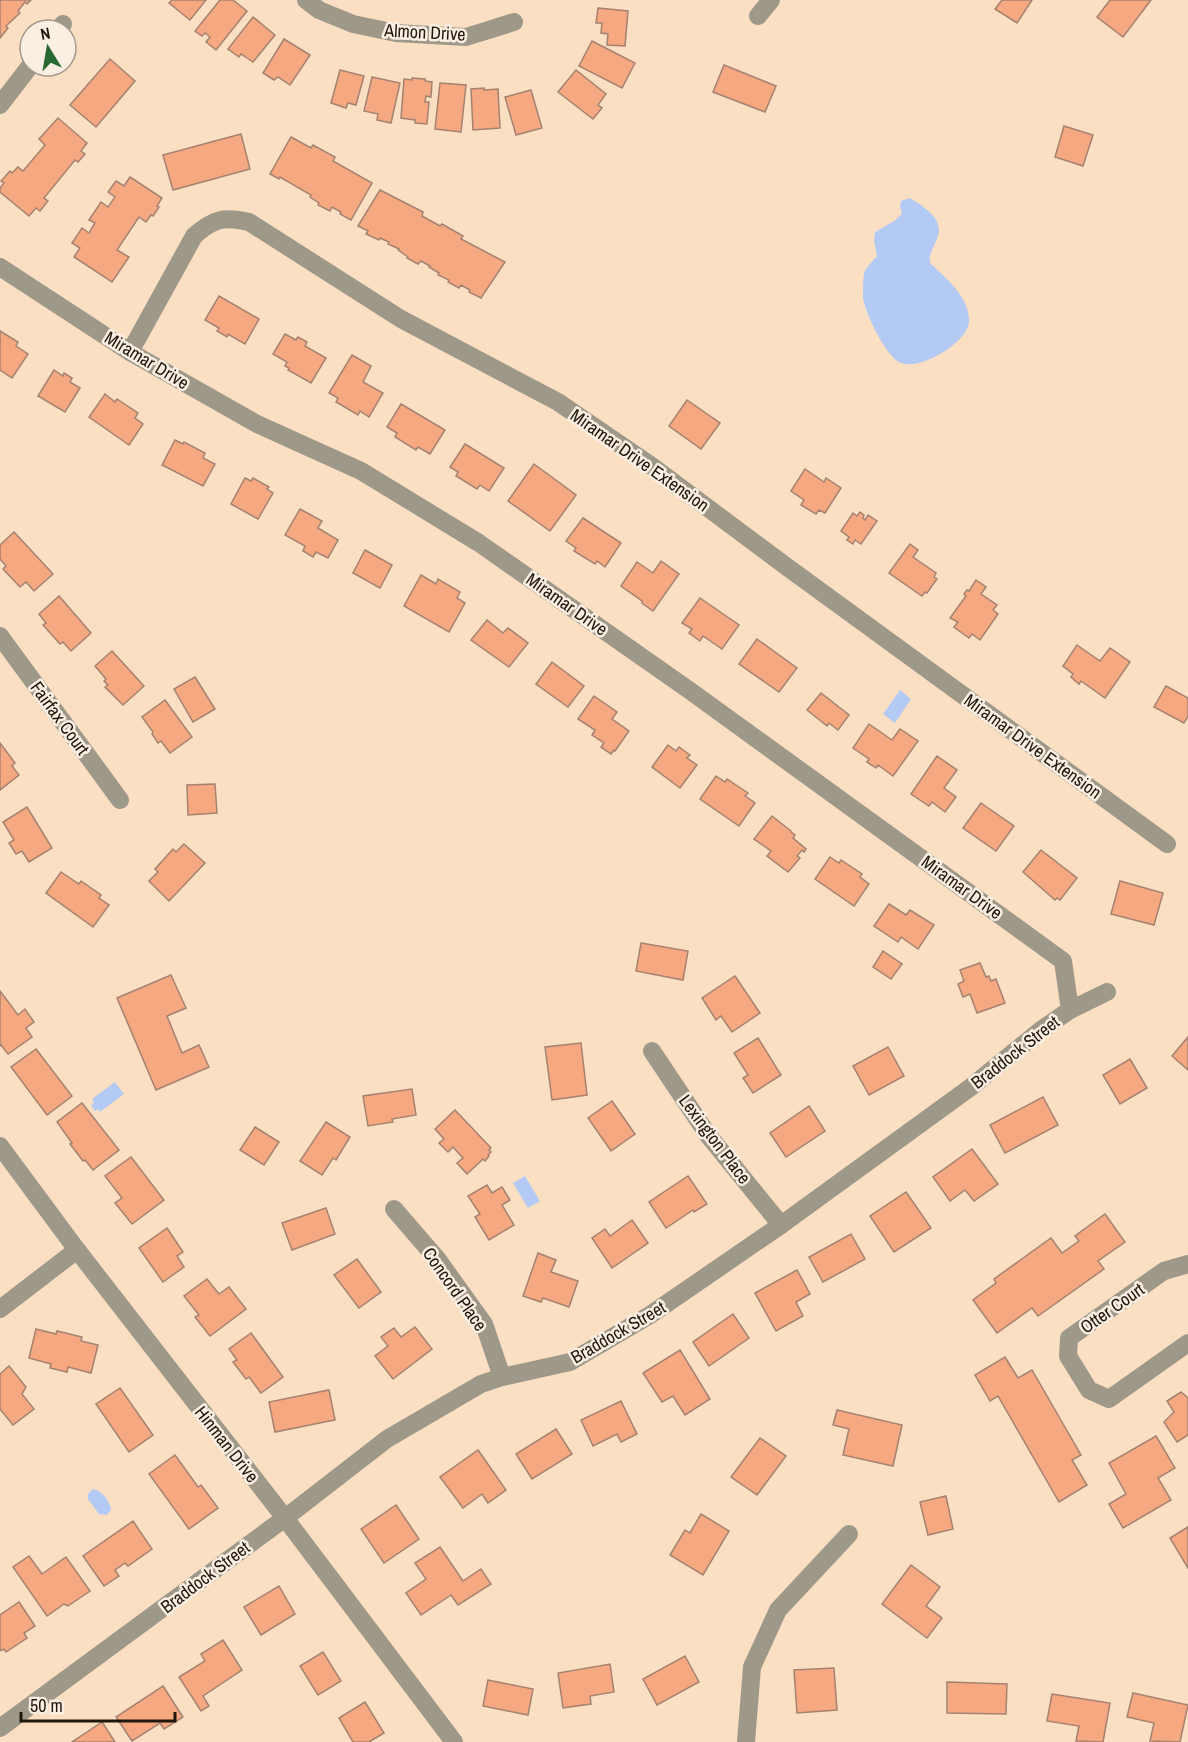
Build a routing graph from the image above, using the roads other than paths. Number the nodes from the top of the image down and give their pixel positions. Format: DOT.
graph roads {
  1 [pos="306,0"];
  2 [pos="771,0"];
  3 [pos="758,16"];
  4 [pos="514,22"];
  5 [pos="21,78"];
  6 [pos="0,105"];
  7 [pos="0,267"];
  8 [pos="130,352"];
  9 [pos="0,636"];
  10 [pos="120,800"];
  11 [pos="1167,844"];
  12 [pos="1107,992"];
  13 [pos="1070,1010"];
  14 [pos="652,1051"];
  15 [pos="0,1146"];
  16 [pos="394,1209"];
  17 [pos="781,1226"];
  18 [pos="77,1250"];
  19 [pos="1186,1264"];
  20 [pos="0,1309"];
  21 [pos="1188,1343"];
  22 [pos="502,1377"];
  23 [pos="285,1518"];
  24 [pos="849,1534"];
  25 [pos="0,1728"];
  26 [pos="454,1742"];
  27 [pos="746,1742"];
  1 -- 4 [label="street, Almon Drive"];
  2 -- 3 [label="street"];
  5 -- 6 [label="street"];
  7 -- 8 [label="street, Miramar Drive"];
  8 -- 11 [label="street, Miramar Drive Extension"];
  8 -- 13 [label="street, Miramar Drive"];
  9 -- 10 [label="street, Fairfax Court"];
  12 -- 13 [label="street, Braddock Street"];
  13 -- 17 [label="street, Braddock Street"];
  14 -- 17 [label="street, Lexington Place"];
  15 -- 18 [label="street, Hinman Drive"];
  16 -- 22 [label="street, Concord Place"];
  17 -- 22 [label="street, Braddock Street"];
  18 -- 20 [label="street"];
  18 -- 23 [label="street, Hinman Drive"];
  19 -- 21 [label="street, Otter Court"];
  22 -- 23 [label="street, Braddock Street"];
  23 -- 25 [label="street, Braddock Street"];
  23 -- 26 [label="street, Hinman Drive"];
  24 -- 27 [label="street"];
}
